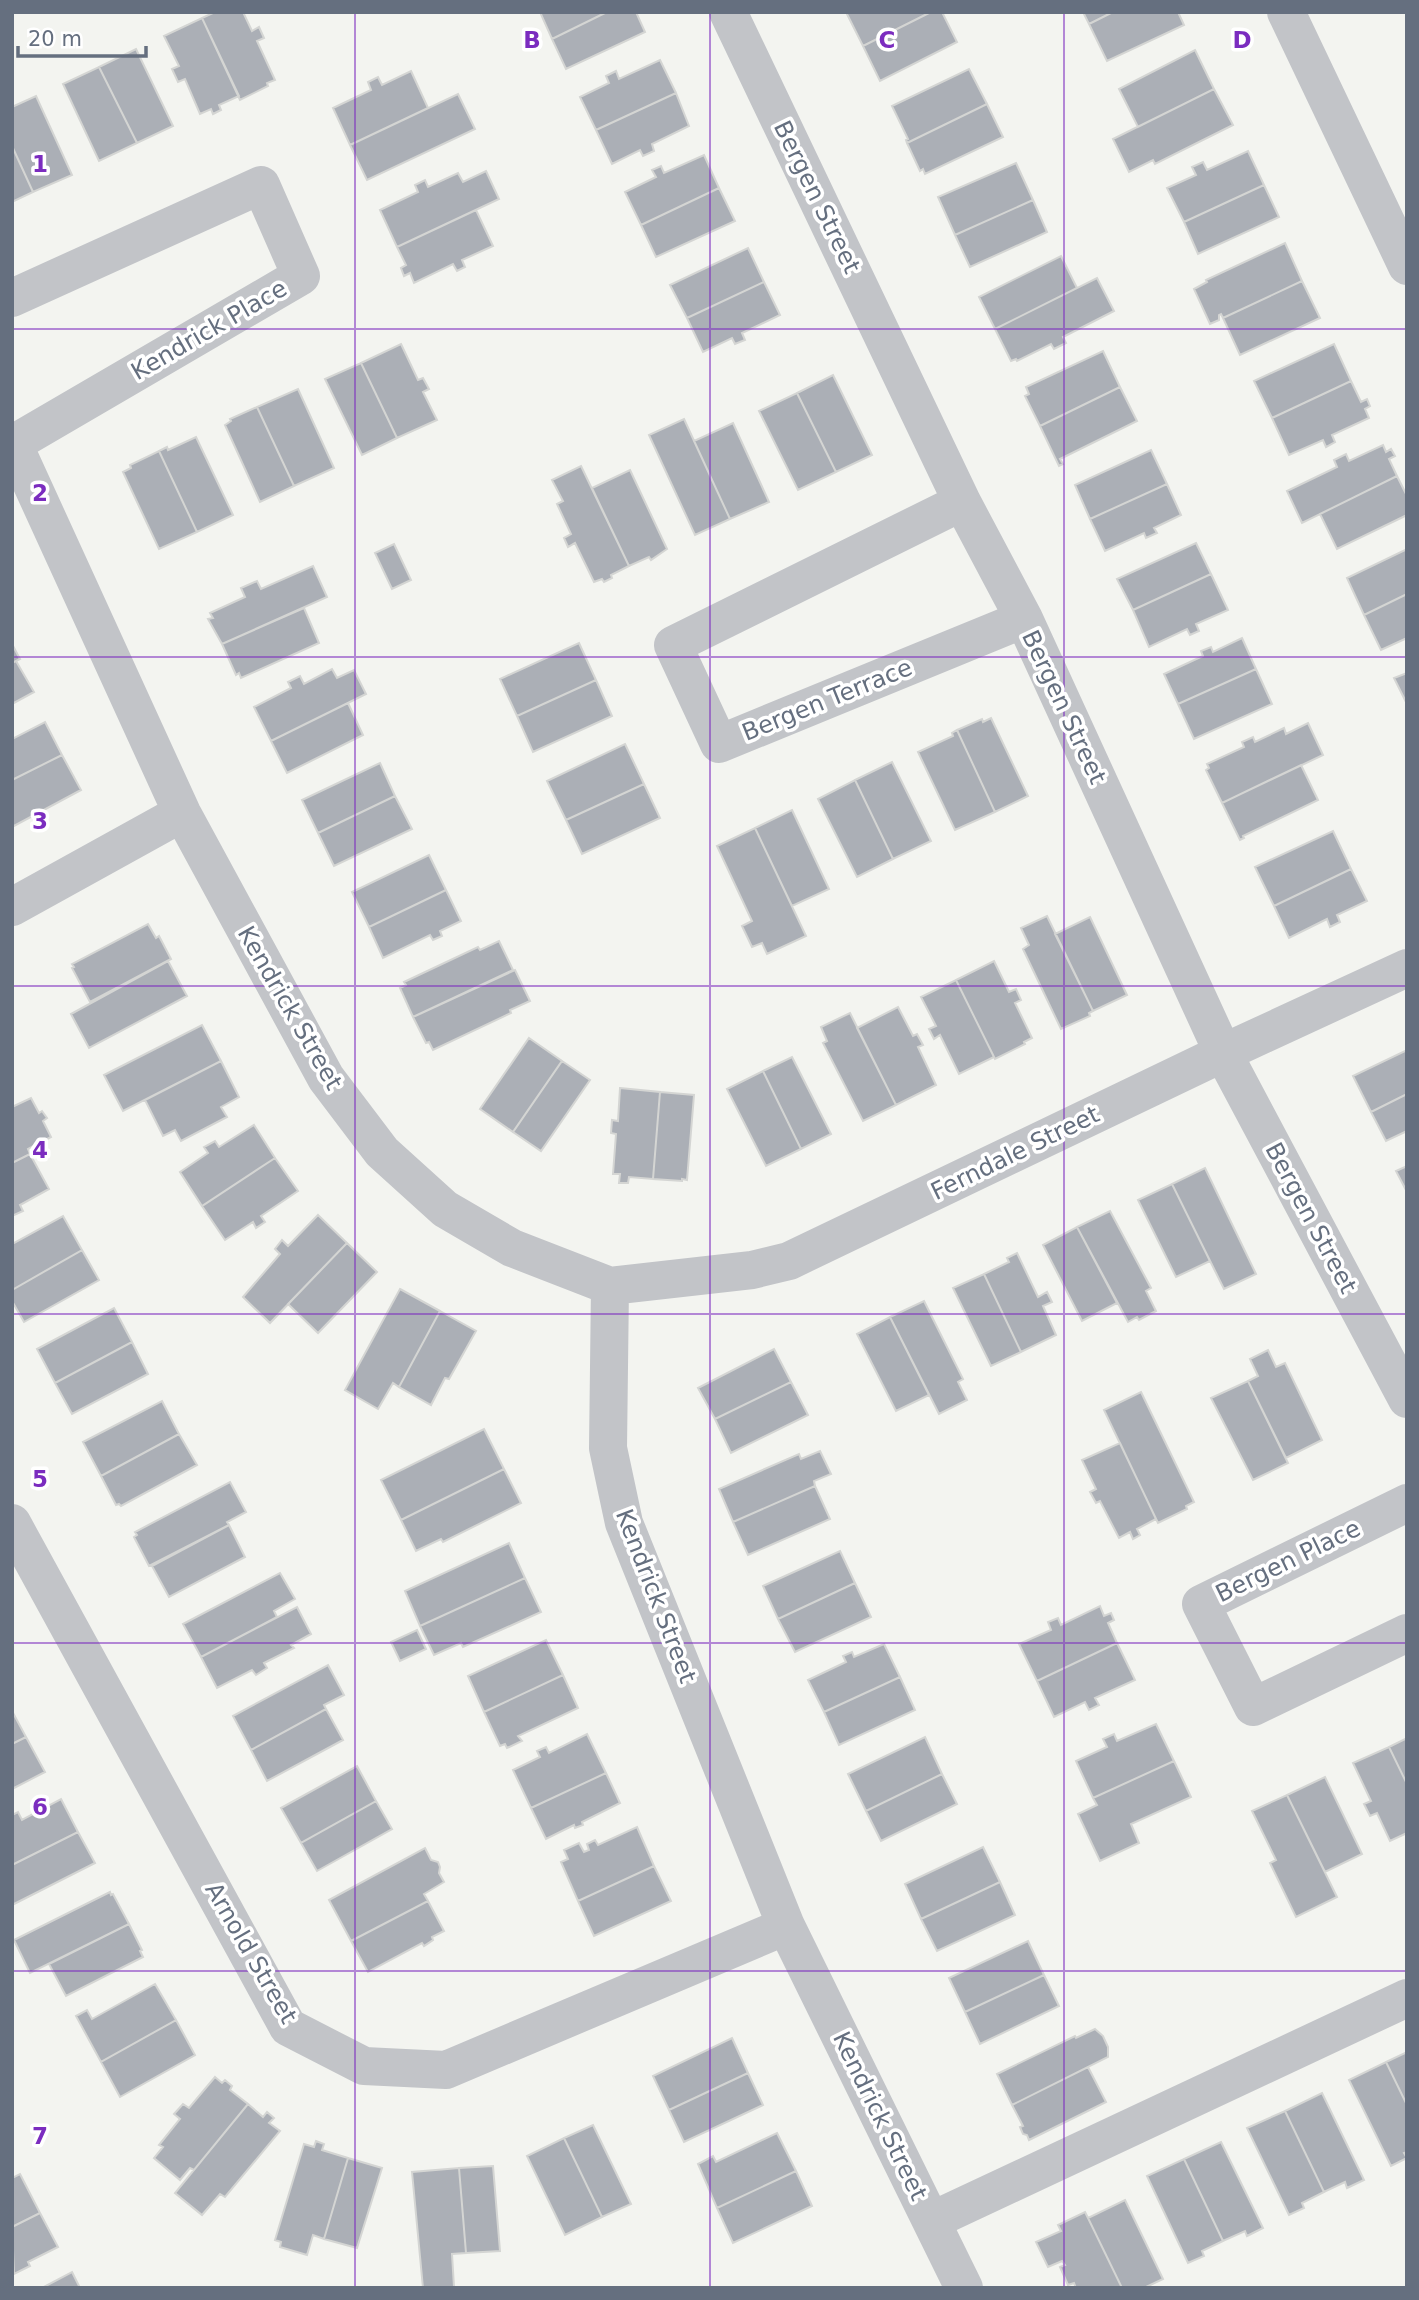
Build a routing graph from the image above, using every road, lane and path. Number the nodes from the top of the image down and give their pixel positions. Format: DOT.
graph roads {
  1 [pos="729,12"];
  2 [pos="1286,12"];
  3 [pos="1407,266"];
  4 [pos="12,298"];
  5 [pos="13,442"];
  6 [pos="962,502"];
  7 [pos="1024,619"];
  8 [pos="182,813"];
  9 [pos="12,907"];
  10 [pos="1407,968"];
  11 [pos="1223,1053"];
  12 [pos="610,1286"];
  13 [pos="1407,1399"];
  14 [pos="1407,1503"];
  15 [pos="12,1523"];
  16 [pos="1407,1633"];
  17 [pos="786,1926"];
  18 [pos="1407,1998"];
  19 [pos="931,2221"];
  20 [pos="964,2288"];
  1 -- 6 [label="street, Bergen Street"];
  2 -- 3 [label="street"];
  4 -- 5 [label="street, Kendrick Place"];
  5 -- 8 [label="street, Kendrick Street"];
  6 -- 7 [label="street, Bergen Street"];
  6 -- 7 [label="street, Bergen Terrace"];
  7 -- 11 [label="street, Bergen Street"];
  8 -- 9 [label="street"];
  8 -- 12 [label="street, Kendrick Street"];
  10 -- 11 [label="street, Ferndale Street"];
  11 -- 12 [label="street, Ferndale Street"];
  11 -- 13 [label="street, Bergen Street"];
  12 -- 17 [label="street, Kendrick Street"];
  14 -- 16 [label="street, Bergen Place"];
  15 -- 17 [label="street, Arnold Street"];
  17 -- 19 [label="street, Kendrick Street"];
  18 -- 19 [label="street"];
  19 -- 20 [label="street, Kendrick Street"];
}
